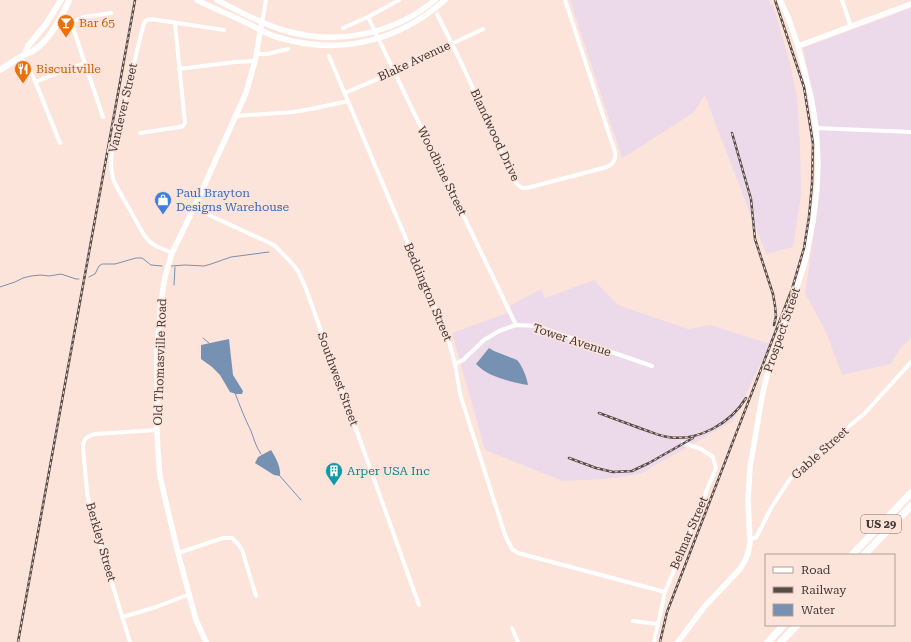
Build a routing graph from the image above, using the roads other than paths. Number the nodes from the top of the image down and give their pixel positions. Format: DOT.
graph roads {
  1 [pos="61,0"];
  2 [pos="70,0"];
  3 [pos="197,0"];
  4 [pos="217,0"];
  5 [pos="266,0"];
  6 [pos="399,0"];
  7 [pos="435,0"];
  8 [pos="445,0"];
  9 [pos="565,0"];
  10 [pos="780,0"];
  11 [pos="842,0"];
  12 [pos="911,4"];
  13 [pos="111,13"];
  14 [pos="437,14"];
  15 [pos="368,17"];
  16 [pos="262,22"];
  17 [pos="175,24"];
  18 [pos="851,27"];
  19 [pos="343,28"];
  20 [pos="483,29"];
  21 [pos="224,30"];
  22 [pos="261,30"];
  23 [pos="375,32"];
  24 [pos="379,38"];
  25 [pos="452,44"];
  26 [pos="798,46"];
  27 [pos="288,49"];
  28 [pos="257,54"];
  29 [pos="23,56"];
  30 [pos="329,56"];
  31 [pos="255,61"];
  32 [pos="84,63"];
  33 [pos="179,69"];
  34 [pos="0,70"];
  35 [pos="394,71"];
  36 [pos="35,82"];
  37 [pos="344,93"];
  38 [pos="348,101"];
  39 [pos="236,116"];
  40 [pos="103,117"];
  41 [pos="816,128"];
  42 [pos="911,132"];
  43 [pos="140,133"];
  44 [pos="60,143"];
  45 [pos="194,208"];
  46 [pos="172,253"];
  47 [pos="516,325"];
  48 [pos="911,362"];
  49 [pos="455,364"];
  50 [pos="652,366"];
  51 [pos="157,430"];
  52 [pos="683,443"];
  53 [pos="911,492"];
  54 [pos="911,506"];
  55 [pos="750,539"];
  56 [pos="178,553"];
  57 [pos="853,554"];
  58 [pos="865,554"];
  59 [pos="665,592"];
  60 [pos="190,594"];
  61 [pos="256,596"];
  62 [pos="419,605"];
  63 [pos="123,617"];
  64 [pos="633,621"];
  65 [pos="658,624"];
  66 [pos="783,626"];
  67 [pos="796,626"];
  68 [pos="512,628"];
  69 [pos="130,642"];
  70 [pos="206,642"];
  71 [pos="518,642"];
  72 [pos="654,642"];
  73 [pos="678,642"];
  74 [pos="768,642"];
  75 [pos="781,642"];
  1 -- 29 [label="main road"];
  2 -- 29 [label="main road"];
  3 -- 22 [label="street"];
  4 -- 16 [label="street"];
  5 -- 16 [label="street, Old Thomasville Road"];
  6 -- 15 [label="street"];
  7 -- 23 [label="street"];
  8 -- 24 [label="street"];
  9 -- 25 [label="street, Blandwood Drive"];
  10 -- 26 [label="street, Prospect Street"];
  11 -- 18 [label="street"];
  12 -- 18 [label="street"];
  13 -- 32 [label="street"];
  14 -- 25 [label="street, Blandwood Drive"];
  15 -- 19 [label="street"];
  15 -- 23 [label="street, Woodbine Street"];
  16 -- 22 [label="street, Old Thomasville Road"];
  16 -- 23 [label="street"];
  17 -- 21 [label="street, Vandever Street"];
  17 -- 33 [label="street"];
  17 -- 46 [label="street, Vandever Street"];
  18 -- 26 [label="street"];
  20 -- 25 [label="street, Blake Avenue"];
  22 -- 24 [label="street"];
  22 -- 28 [label="street, Old Thomasville Road"];
  23 -- 24 [label="street, Woodbine Street"];
  24 -- 35 [label="street, Woodbine Street"];
  25 -- 35 [label="street, Blake Avenue"];
  26 -- 41 [label="street, Prospect Street"];
  27 -- 28 [label="street"];
  28 -- 31 [label="street, Old Thomasville Road"];
  29 -- 34 [label="main road"];
  29 -- 36 [label="street"];
  30 -- 37 [label="street, Beddington Street"];
  31 -- 33 [label="street"];
  31 -- 39 [label="street, Old Thomasville Road"];
  32 -- 36 [label="street"];
  32 -- 40 [label="street"];
  33 -- 43 [label="street"];
  35 -- 37 [label="street, Blake Avenue"];
  35 -- 47 [label="street, Woodbine Street"];
  36 -- 44 [label="street"];
  37 -- 38 [label="street, Beddington Street"];
  38 -- 39 [label="street"];
  38 -- 49 [label="street, Beddington Street"];
  39 -- 45 [label="street, Old Thomasville Road"];
  41 -- 42 [label="street"];
  41 -- 55 [label="street, Prospect Street"];
  45 -- 46 [label="street, Old Thomasville Road"];
  45 -- 62 [label="street, Southwest Street"];
  46 -- 51 [label="street, Old Thomasville Road"];
  47 -- 49 [label="street, Tower Avenue"];
  47 -- 50 [label="street, Tower Avenue"];
  48 -- 55 [label="street, Gable Street"];
  49 -- 59 [label="street, Beddington Street"];
  51 -- 56 [label="street, Old Thomasville Road"];
  51 -- 63 [label="street, Berkley Street"];
  52 -- 59 [label="street, Belmar Street"];
  53 -- 57 [label="highway, US 29"];
  54 -- 58 [label="highway, US 29"];
  55 -- 73 [label="street, Prospect Street"];
  56 -- 60 [label="street, Old Thomasville Road"];
  56 -- 61 [label="street"];
  59 -- 65 [label="street, Belmar Street"];
  60 -- 63 [label="street"];
  60 -- 70 [label="street, Old Thomasville Road"];
  63 -- 69 [label="street, Berkley Street"];
  64 -- 65 [label="street"];
  65 -- 72 [label="street, Belmar Street"];
  66 -- 74 [label="highway"];
  67 -- 75 [label="highway"];
  68 -- 71 [label="street"];
}
